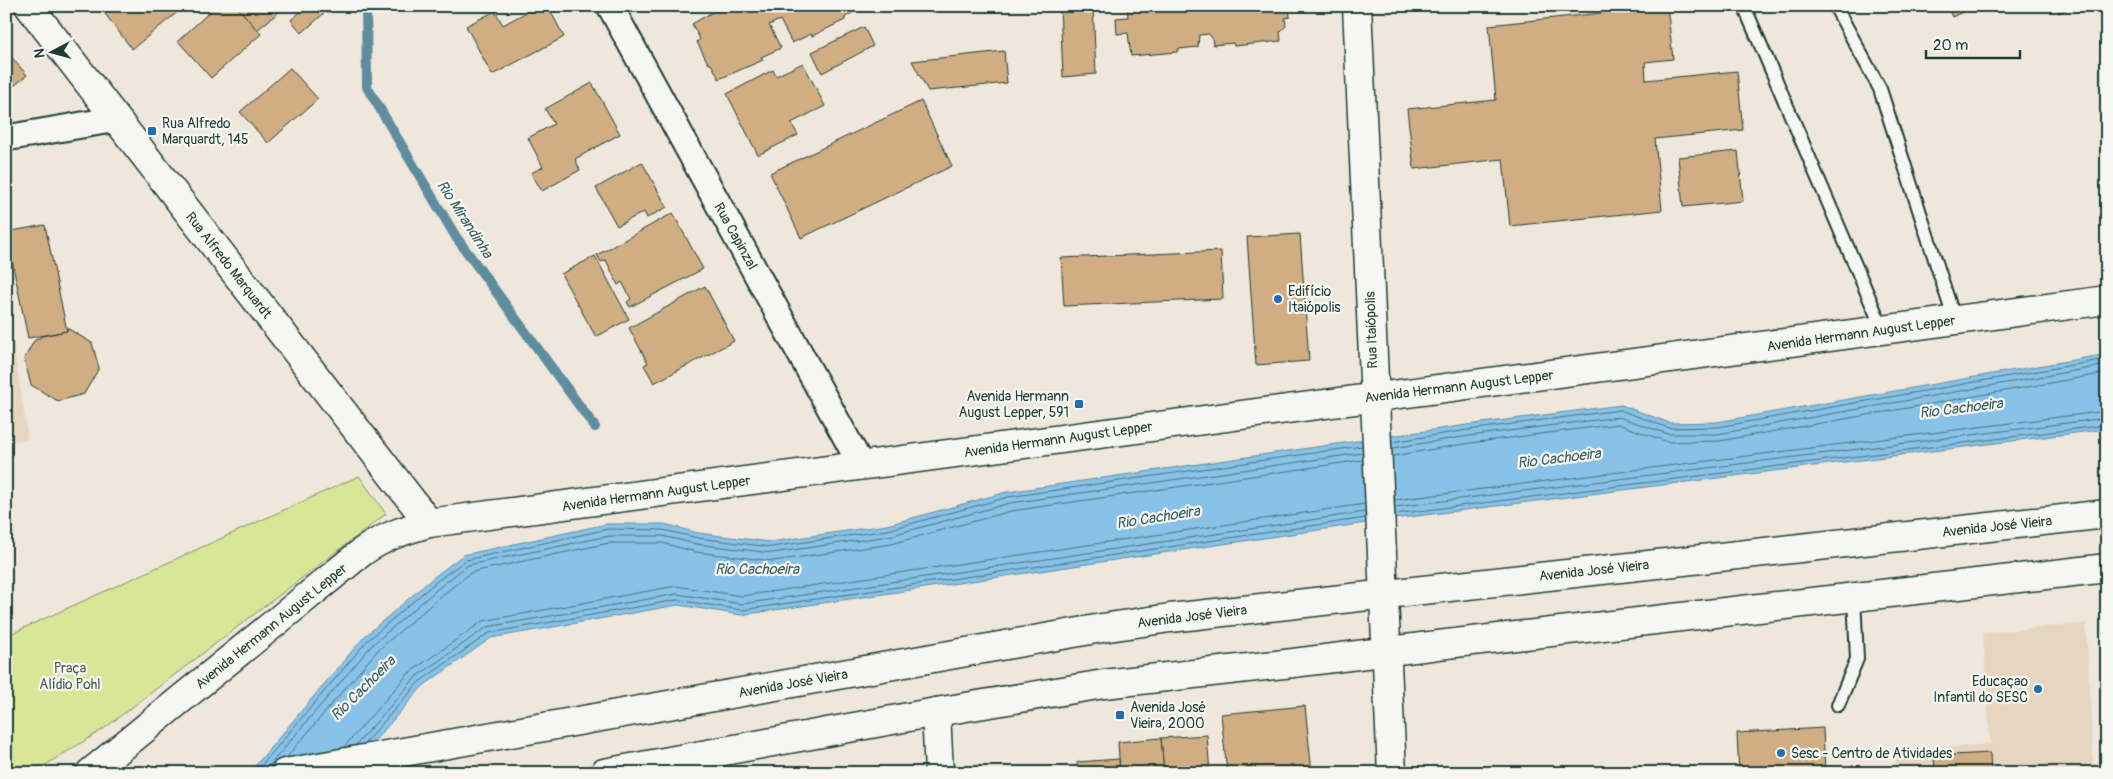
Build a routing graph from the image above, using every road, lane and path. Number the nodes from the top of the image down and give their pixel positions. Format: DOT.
graph roads {
  1 [pos="29,6"];
  2 [pos="610,6"];
  3 [pos="1357,6"];
  4 [pos="1744,6"];
  5 [pos="1835,6"];
  6 [pos="117,120"];
  7 [pos="6,138"];
  8 [pos="2107,300"];
  9 [pos="1955,321"];
  10 [pos="1883,330"];
  11 [pos="1374,397"];
  12 [pos="862,465"];
  13 [pos="2107,514"];
  14 [pos="429,523"];
  15 [pos="2107,568"];
  16 [pos="1384,594"];
  17 [pos="1854,597"];
  18 [pos="1386,651"];
  19 [pos="1838,705"];
  20 [pos="936,712"];
  21 [pos="90,773"];
  22 [pos="285,773"];
  23 [pos="604,773"];
  24 [pos="939,773"];
  25 [pos="1392,773"];
  1 -- 6 [label="main road, Rua Alfredo Marquardt"];
  2 -- 12 [label="street, Rua Capinzal"];
  3 -- 11 [label="main road, Rua Itaiópolis"];
  4 -- 10 [label="lane"];
  5 -- 9 [label="lane"];
  6 -- 7 [label="street"];
  6 -- 14 [label="main road, Rua Alfredo Marquardt"];
  8 -- 9 [label="main road, Avenida Hermann August Lepper"];
  9 -- 10 [label="main road, Avenida Hermann August Lepper"];
  10 -- 11 [label="main road, Avenida Hermann August Lepper"];
  11 -- 12 [label="main road, Avenida Hermann August Lepper"];
  11 -- 16 [label="main road, Rua Itaiópolis"];
  12 -- 14 [label="main road, Avenida Hermann August Lepper"];
  13 -- 16 [label="main road, Avenida José Vieira"];
  14 -- 21 [label="main road, Avenida Hermann August Lepper"];
  15 -- 17 [label="main road"];
  16 -- 18 [label="main road, Rua Itaiópolis"];
  16 -- 22 [label="main road, Avenida José Vieira"];
  17 -- 18 [label="main road"];
  17 -- 19 [label="lane"];
  18 -- 20 [label="main road"];
  18 -- 25 [label="main road, Rua Itaiópolis"];
  20 -- 23 [label="main road"];
  20 -- 24 [label="main road"];
}
